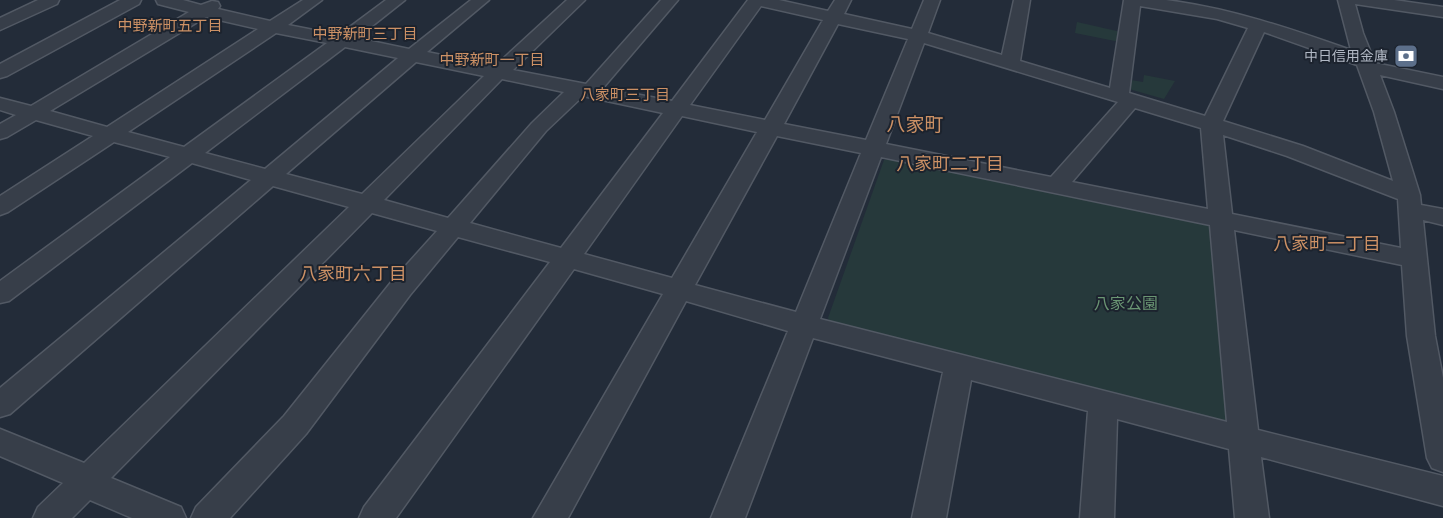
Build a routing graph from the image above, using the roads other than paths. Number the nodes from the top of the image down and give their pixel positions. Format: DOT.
graph roads {
  1 [pos="51,0"];
  2 [pos="133,0"];
  3 [pos="164,0"];
  4 [pos="222,0"];
  5 [pos="314,0"];
  6 [pos="397,0"];
  7 [pos="481,0"];
  8 [pos="577,0"];
  9 [pos="670,0"];
  10 [pos="756,0"];
  11 [pos="932,0"];
  12 [pos="1022,0"];
  13 [pos="1133,0"];
  14 [pos="1346,0"];
  15 [pos="1359,0"];
  16 [pos="838,9"];
  17 [pos="203,11"];
  18 [pos="1443,12"];
  19 [pos="0,26"];
  20 [pos="1258,26"];
  21 [pos="274,27"];
  22 [pos="918,36"];
  23 [pos="342,40"];
  24 [pos="413,55"];
  25 [pos="1010,63"];
  26 [pos="1366,64"];
  27 [pos="0,72"];
  28 [pos="499,72"];
  29 [pos="1443,83"];
  30 [pos="585,89"];
  31 [pos="1125,98"];
  32 [pos="0,104"];
  33 [pos="677,108"];
  34 [pos="33,113"];
  35 [pos="1211,124"];
  36 [pos="773,128"];
  37 [pos="0,133"];
  38 [pos="111,134"];
  39 [pos="873,148"];
  40 [pos="188,156"];
  41 [pos="269,178"];
  42 [pos="1056,186"];
  43 [pos="1410,202"];
  44 [pos="367,204"];
  45 [pos="0,208"];
  46 [pos="1443,217"];
  47 [pos="1220,219"];
  48 [pos="454,228"];
  49 [pos="567,258"];
  50 [pos="1415,259"];
  51 [pos="680,290"];
  52 [pos="0,294"];
  53 [pos="804,325"];
  54 [pos="959,365"];
  55 [pos="1103,402"];
  56 [pos="0,405"];
  57 [pos="1243,439"];
  58 [pos="0,442"];
  59 [pos="1443,458"];
  60 [pos="89,481"];
  61 [pos="1443,491"];
  62 [pos="50,518"];
  63 [pos="169,518"];
  64 [pos="208,518"];
  65 [pos="376,518"];
  66 [pos="550,518"];
  67 [pos="728,518"];
  68 [pos="929,518"];
  69 [pos="1097,518"];
  70 [pos="1252,518"];
  1 -- 19 [label="street"];
  2 -- 27 [label="street"];
  3 -- 17 [label="street"];
  4 -- 17 [label="street"];
  5 -- 21 [label="street"];
  6 -- 23 [label="street"];
  7 -- 24 [label="street"];
  8 -- 28 [label="street"];
  9 -- 30 [label="street"];
  10 -- 16 [label="street"];
  10 -- 33 [label="street"];
  11 -- 22 [label="street"];
  12 -- 25 [label="street"];
  13 -- 20 [label="street"];
  13 -- 31 [label="street"];
  14 -- 26 [label="street"];
  15 -- 18 [label="street"];
  16 -- 22 [label="street"];
  16 -- 36 [label="street"];
  17 -- 21 [label="street"];
  17 -- 34 [label="street"];
  20 -- 26 [label="street"];
  20 -- 35 [label="street"];
  21 -- 23 [label="street"];
  21 -- 38 [label="street"];
  22 -- 25 [label="street"];
  22 -- 39 [label="street"];
  23 -- 24 [label="street"];
  23 -- 40 [label="street"];
  24 -- 28 [label="street"];
  24 -- 41 [label="street"];
  25 -- 31 [label="street"];
  26 -- 29 [label="street"];
  26 -- 43 [label="street"];
  28 -- 30 [label="street"];
  28 -- 44 [label="street"];
  30 -- 33 [label="street"];
  30 -- 48 [label="street"];
  31 -- 35 [label="street"];
  31 -- 42 [label="street"];
  32 -- 34 [label="street"];
  33 -- 36 [label="street"];
  33 -- 49 [label="street"];
  34 -- 37 [label="street"];
  34 -- 38 [label="street"];
  35 -- 43 [label="street"];
  35 -- 47 [label="street"];
  36 -- 39 [label="street"];
  36 -- 51 [label="street"];
  38 -- 40 [label="street"];
  38 -- 45 [label="street"];
  39 -- 42 [label="street"];
  39 -- 53 [label="street"];
  40 -- 41 [label="street"];
  40 -- 52 [label="street"];
  41 -- 44 [label="street"];
  41 -- 56 [label="street"];
  42 -- 47 [label="street"];
  43 -- 46 [label="street"];
  43 -- 50 [label="street"];
  44 -- 48 [label="street"];
  44 -- 60 [label="street"];
  47 -- 50 [label="street"];
  47 -- 57 [label="street"];
  48 -- 49 [label="street"];
  48 -- 64 [label="street"];
  49 -- 51 [label="street"];
  49 -- 65 [label="street"];
  50 -- 59 [label="street"];
  51 -- 53 [label="street"];
  51 -- 66 [label="street"];
  53 -- 54 [label="street"];
  53 -- 67 [label="street"];
  54 -- 55 [label="street"];
  54 -- 68 [label="street"];
  55 -- 57 [label="street"];
  55 -- 69 [label="street"];
  57 -- 61 [label="street"];
  57 -- 70 [label="street"];
  58 -- 60 [label="street"];
  60 -- 62 [label="street"];
  60 -- 63 [label="street"];
}
